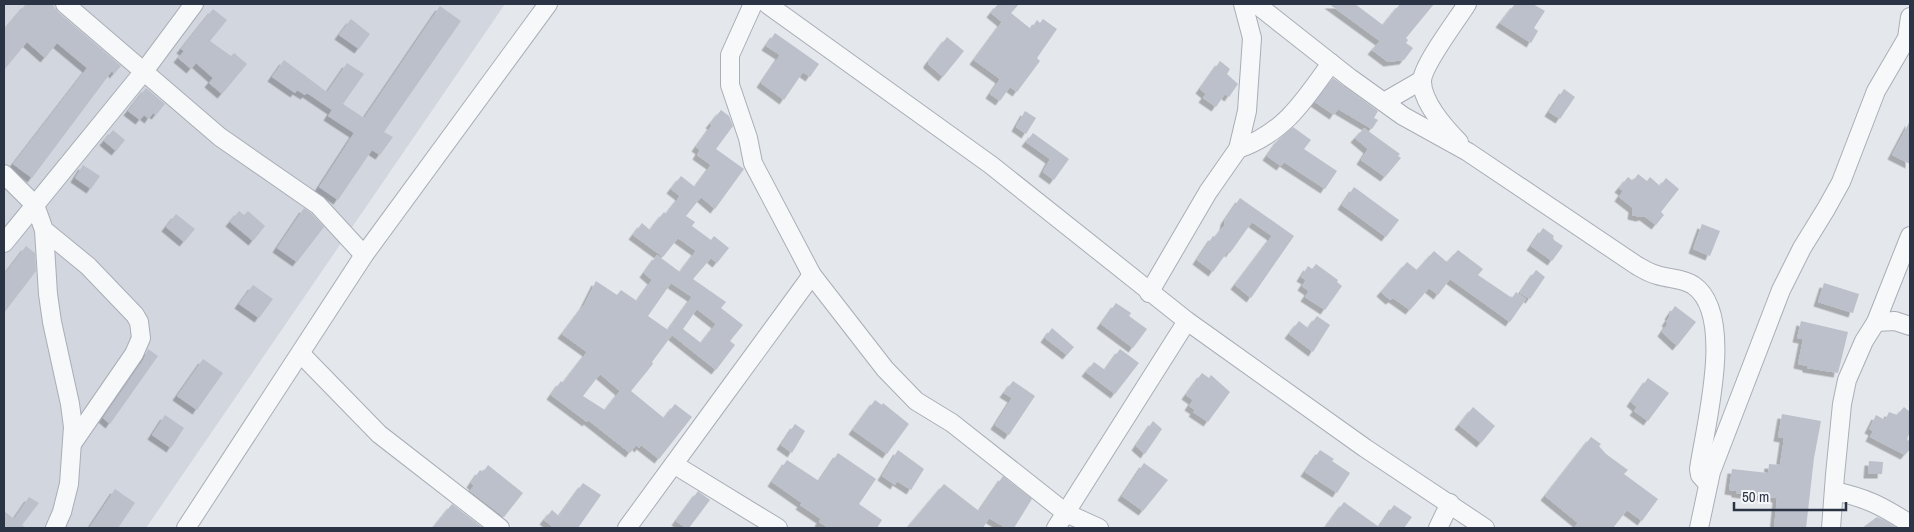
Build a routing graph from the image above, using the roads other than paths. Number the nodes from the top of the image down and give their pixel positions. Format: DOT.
graph roads {
  1 [pos="65,4"];
  2 [pos="194,4"];
  3 [pos="548,4"];
  4 [pos="753,4"];
  5 [pos="766,4"];
  6 [pos="1243,4"];
  7 [pos="1256,4"];
  8 [pos="1467,4"];
  9 [pos="1910,17"];
  10 [pos="1331,63"];
  11 [pos="144,70"];
  12 [pos="1422,80"];
  13 [pos="1384,102"];
  14 [pos="1238,149"];
  15 [pos="1468,152"];
  16 [pos="4,174"];
  17 [pos="35,205"];
  18 [pos="44,230"];
  19 [pos="1910,236"];
  20 [pos="4,243"];
  21 [pos="364,255"];
  22 [pos="812,276"];
  23 [pos="1149,293"];
  24 [pos="1187,322"];
  25 [pos="1876,322"];
  26 [pos="1910,326"];
  27 [pos="300,354"];
  28 [pos="72,444"];
  29 [pos="675,464"];
  30 [pos="1708,484"];
  31 [pos="1834,491"];
  32 [pos="1450,503"];
  33 [pos="1066,513"];
  34 [pos="1910,524"];
  35 [pos="55,528"];
  36 [pos="186,528"];
  37 [pos="500,528"];
  38 [pos="627,528"];
  39 [pos="778,528"];
  40 [pos="1056,528"];
  41 [pos="1099,528"];
  42 [pos="1438,528"];
  43 [pos="1485,528"];
  44 [pos="1699,528"];
  45 [pos="1831,528"];
  1 -- 11 [label="street"];
  2 -- 11 [label="street"];
  3 -- 21 [label="street"];
  4 -- 22 [label="street"];
  5 -- 23 [label="street"];
  6 -- 14 [label="street"];
  7 -- 10 [label="street"];
  8 -- 12 [label="street"];
  9 -- 30 [label="street"];
  10 -- 13 [label="street"];
  10 -- 14 [label="street"];
  11 -- 17 [label="street"];
  11 -- 21 [label="street"];
  12 -- 13 [label="street"];
  12 -- 15 [label="street"];
  13 -- 15 [label="street"];
  14 -- 23 [label="street"];
  15 -- 30 [label="street"];
  16 -- 17 [label="street"];
  17 -- 18 [label="street"];
  17 -- 20 [label="street"];
  18 -- 28 [label="street"];
  18 -- 28 [label="street"];
  19 -- 25 [label="street"];
  21 -- 27 [label="street"];
  22 -- 29 [label="street"];
  22 -- 33 [label="street"];
  23 -- 24 [label="street"];
  24 -- 32 [label="street"];
  24 -- 33 [label="street"];
  25 -- 26 [label="street"];
  25 -- 31 [label="street"];
  27 -- 36 [label="street"];
  27 -- 37 [label="street"];
  28 -- 35 [label="street"];
  29 -- 38 [label="street"];
  29 -- 39 [label="street"];
  30 -- 44 [label="street"];
  31 -- 34 [label="street"];
  31 -- 45 [label="street"];
  32 -- 42 [label="street"];
  32 -- 43 [label="street"];
  33 -- 40 [label="street"];
  33 -- 41 [label="street"];
}
